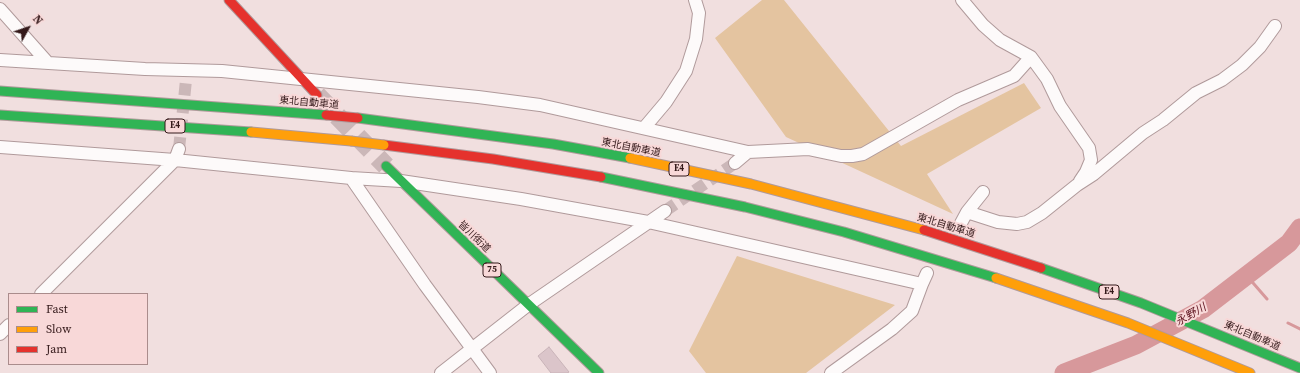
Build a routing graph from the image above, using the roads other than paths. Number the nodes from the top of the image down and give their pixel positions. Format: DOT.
graph roads {
  1 [pos="229,0"];
  2 [pos="696,0"];
  3 [pos="962,0"];
  4 [pos="0,9"];
  5 [pos="1275,26"];
  6 [pos="1031,57"];
  7 [pos="0,60"];
  8 [pos="48,63"];
  9 [pos="303,81"];
  10 [pos="0,91"];
  11 [pos="317,95"];
  12 [pos="0,115"];
  13 [pos="644,128"];
  14 [pos="0,147"];
  15 [pos="179,149"];
  16 [pos="748,152"];
  17 [pos="175,160"];
  18 [pos="735,163"];
  19 [pos="386,166"];
  20 [pos="351,178"];
  21 [pos="401,181"];
  22 [pos="1077,185"];
  23 [pos="983,192"];
  24 [pos="665,211"];
  25 [pos="967,212"];
  26 [pos="648,222"];
  27 [pos="960,225"];
  28 [pos="927,272"];
  29 [pos="922,284"];
  30 [pos="42,293"];
  31 [pos="528,305"];
  32 [pos="8,326"];
  33 [pos="0,334"];
  34 [pos="472,348"];
  35 [pos="1300,368"];
  36 [pos="441,373"];
  37 [pos="490,373"];
  38 [pos="598,373"];
  39 [pos="831,373"];
  40 [pos="1250,373"];
  1 -- 9 [label="main road"];
  2 -- 13 [label="street"];
  3 -- 6 [label="street"];
  4 -- 8 [label="street"];
  5 -- 22 [label="street"];
  6 -- 16 [label="street"];
  6 -- 22 [label="street"];
  7 -- 8 [label="street"];
  8 -- 9 [label="street"];
  9 -- 11 [label="main road"];
  9 -- 13 [label="street"];
  10 -- 35 [label="main road, 東北自動車道 / E4, bridge"];
  12 -- 40 [label="main road, E4, bridge"];
  13 -- 16 [label="street"];
  14 -- 17 [label="street"];
  15 -- 17 [label="street"];
  16 -- 18 [label="street"];
  17 -- 20 [label="street"];
  17 -- 30 [label="street"];
  19 -- 21 [label="main road, 皆川街道 / 75"];
  20 -- 21 [label="street"];
  20 -- 34 [label="street"];
  21 -- 26 [label="street"];
  21 -- 31 [label="main road, 皆川街道 / 75"];
  22 -- 25 [label="street"];
  23 -- 25 [label="street"];
  24 -- 26 [label="street"];
  25 -- 27 [label="street"];
  26 -- 29 [label="street"];
  26 -- 31 [label="street"];
  28 -- 29 [label="street"];
  29 -- 39 [label="street"];
  31 -- 34 [label="street"];
  31 -- 38 [label="main road, 皆川街道 / 75"];
  32 -- 33 [label="street"];
  34 -- 36 [label="street"];
  34 -- 37 [label="street"];
}
